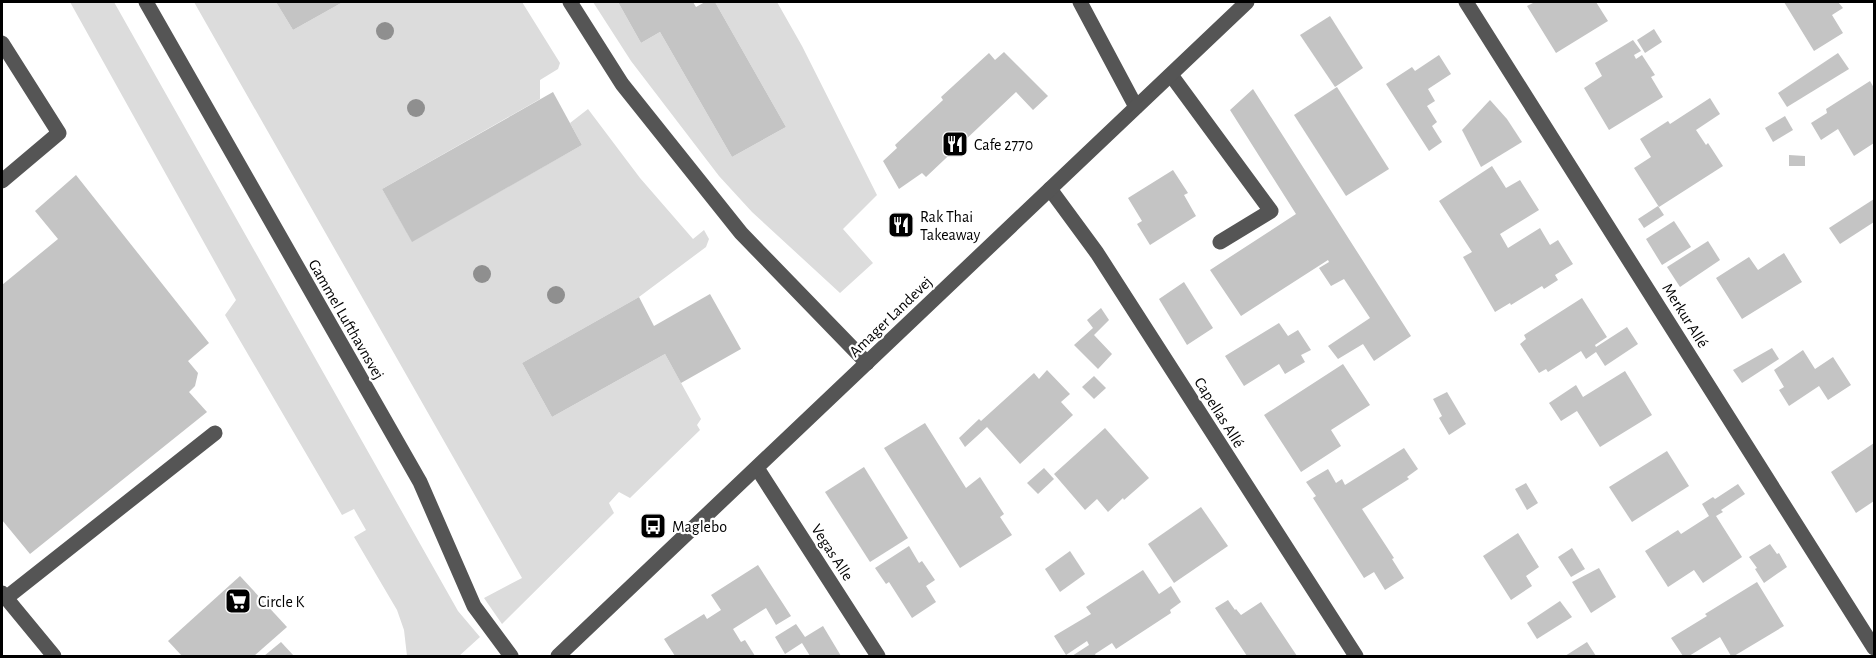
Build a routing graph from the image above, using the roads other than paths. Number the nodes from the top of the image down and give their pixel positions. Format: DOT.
graph roads {
  1 [pos="146,2"];
  2 [pos="570,2"];
  3 [pos="1080,2"];
  4 [pos="1247,2"];
  5 [pos="1466,2"];
  6 [pos="2,43"];
  7 [pos="1172,75"];
  8 [pos="1136,107"];
  9 [pos="2,181"];
  10 [pos="1050,189"];
  11 [pos="1220,242"];
  12 [pos="867,363"];
  13 [pos="215,432"];
  14 [pos="757,468"];
  15 [pos="4,596"];
  16 [pos="1875,648"];
  17 [pos="54,657"];
  18 [pos="511,657"];
  19 [pos="558,657"];
  20 [pos="878,657"];
  21 [pos="1356,657"];
  1 -- 18 [label="street, Gammel Lufthavnsvej"];
  2 -- 12 [label="street"];
  3 -- 8 [label="street"];
  4 -- 7 [label="street, Amager Landevej"];
  5 -- 16 [label="street, Merkur Allé"];
  6 -- 9 [label="street"];
  7 -- 8 [label="street, Amager Landevej"];
  7 -- 11 [label="street"];
  8 -- 10 [label="street, Amager Landevej"];
  10 -- 12 [label="street, Amager Landevej"];
  10 -- 21 [label="street, Capellas Allé"];
  12 -- 14 [label="street, Amager Landevej"];
  13 -- 15 [label="street"];
  14 -- 19 [label="street, Amager Landevej"];
  14 -- 20 [label="street, Vegas Alle"];
  15 -- 17 [label="street"];
}
